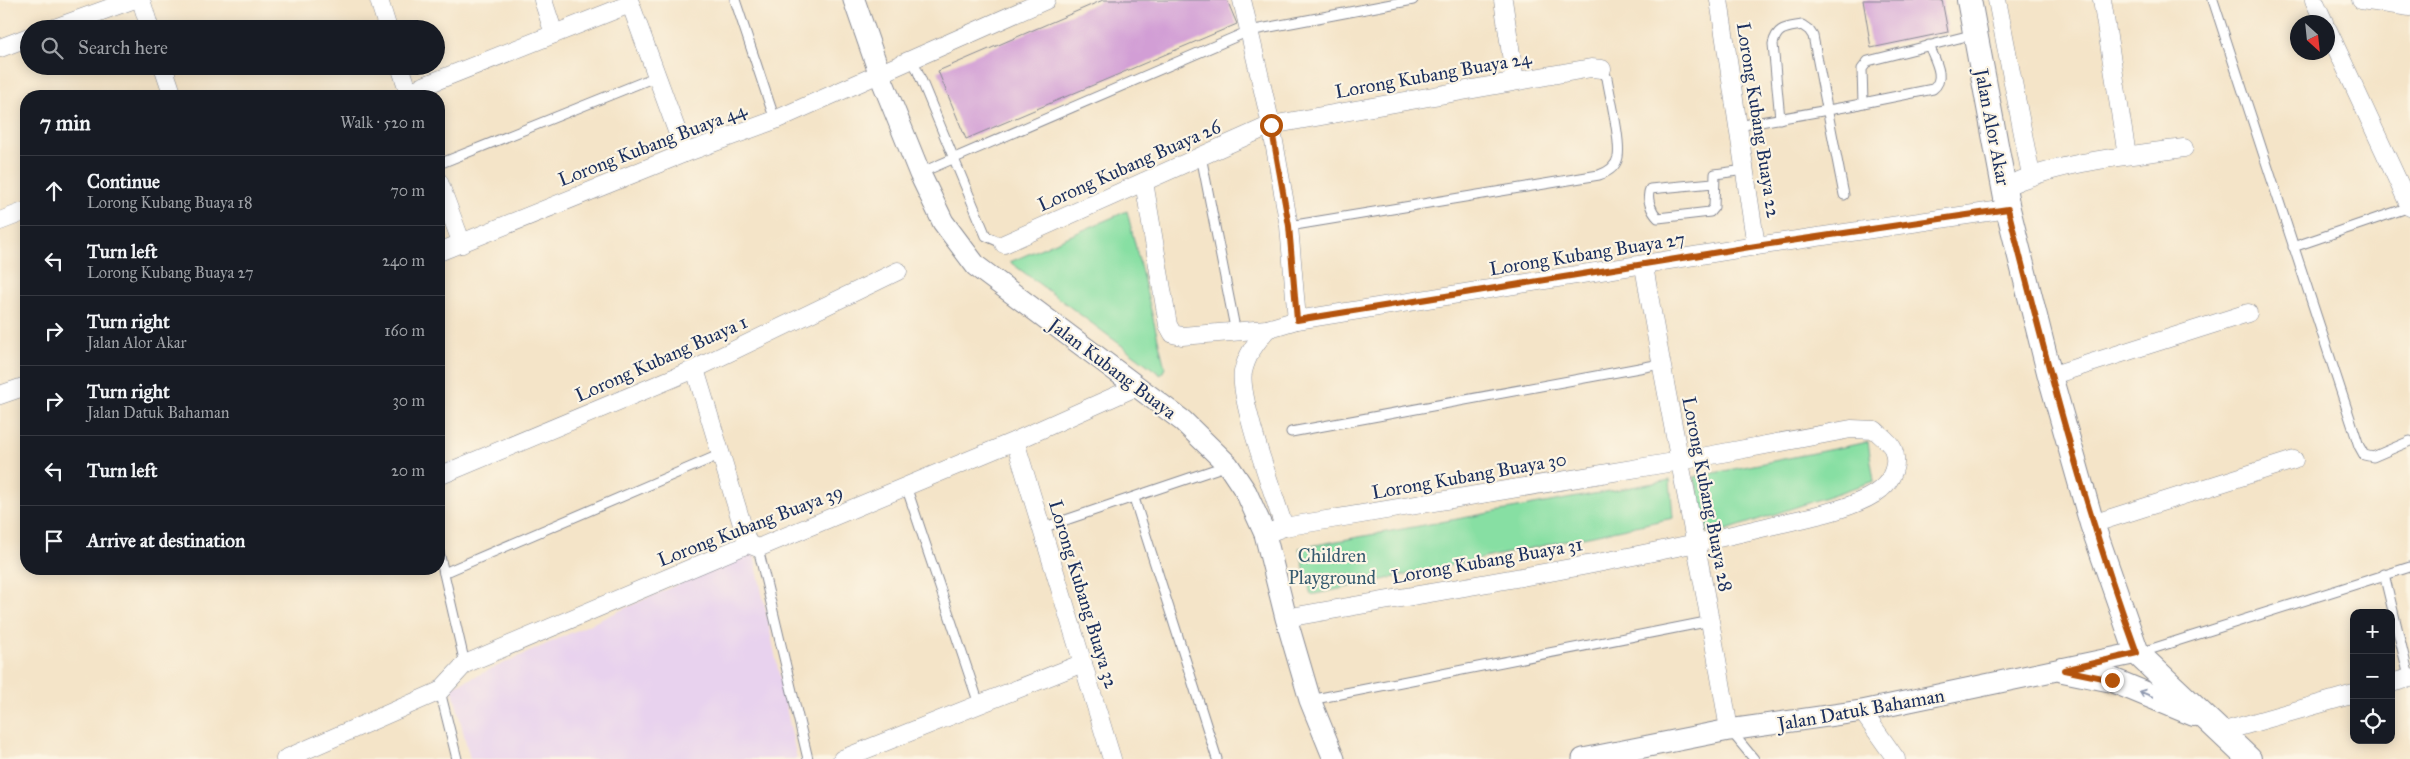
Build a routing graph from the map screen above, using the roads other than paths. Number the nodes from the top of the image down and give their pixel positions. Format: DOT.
graph roads {
  1 [pos="132,0"];
  2 [pos="140,0"];
  3 [pos="378,0"];
  4 [pos="542,0"];
  5 [pos="735,0"];
  6 [pos="854,0"];
  7 [pos="1046,0"];
  8 [pos="1242,0"];
  9 [pos="1413,0"];
  10 [pos="1503,0"];
  11 [pos="1719,0"];
  12 [pos="1969,0"];
  13 [pos="1997,0"];
  14 [pos="2102,0"];
  15 [pos="2213,0"];
  16 [pos="2314,0"];
  17 [pos="2361,0"];
  18 [pos="629,2"];
  19 [pos="2410,7"];
  20 [pos="2321,15"];
  21 [pos="77,20"];
  22 [pos="147,20"];
  23 [pos="385,20"];
  24 [pos="1250,31"];
  25 [pos="554,34"];
  26 [pos="1975,34"];
  27 [pos="20,40"];
  28 [pos="1929,45"];
  29 [pos="2335,45"];
  30 [pos="0,48"];
  31 [pos="913,60"];
  32 [pos="1602,69"];
  33 [pos="166,75"];
  34 [pos="403,75"];
  35 [pos="880,75"];
  36 [pos="655,77"];
  37 [pos="1515,80"];
  38 [pos="171,90"];
  39 [pos="408,90"];
  40 [pos="419,90"];
  41 [pos="1863,103"];
  42 [pos="1828,111"];
  43 [pos="1780,119"];
  44 [pos="775,120"];
  45 [pos="1271,125"];
  46 [pos="1738,126"];
  47 [pos="2184,148"];
  48 [pos="684,153"];
  49 [pos="1201,156"];
  50 [pos="2127,156"];
  51 [pos="954,160"];
  52 [pos="445,162"];
  53 [pos="1745,170"];
  54 [pos="920,174"];
  55 [pos="2031,175"];
  56 [pos="1144,182"];
  57 [pos="1713,183"];
  58 [pos="1844,195"];
  59 [pos="445,198"];
  60 [pos="2006,198"];
  61 [pos="2410,207"];
  62 [pos="20,213"];
  63 [pos="0,221"];
  64 [pos="1289,226"];
  65 [pos="462,244"];
  66 [pos="1004,244"];
  67 [pos="1756,246"];
  68 [pos="2293,247"];
  69 [pos="445,250"];
  70 [pos="1644,266"];
  71 [pos="898,271"];
  72 [pos="2248,314"];
  73 [pos="1297,320"];
  74 [pos="1267,329"];
  75 [pos="1236,333"];
  76 [pos="1661,364"];
  77 [pos="695,369"];
  78 [pos="2050,376"];
  79 [pos="1138,386"];
  80 [pos="20,388"];
  81 [pos="0,395"];
  82 [pos="1291,432"];
  83 [pos="2410,440"];
  84 [pos="1015,441"];
  85 [pos="719,455"];
  86 [pos="2294,460"];
  87 [pos="1680,461"];
  88 [pos="1228,465"];
  89 [pos="445,473"];
  90 [pos="906,486"];
  91 [pos="1134,498"];
  92 [pos="2092,524"];
  93 [pos="1042,528"];
  94 [pos="1275,530"];
  95 [pos="1695,544"];
  96 [pos="753,546"];
  97 [pos="2410,567"];
  98 [pos="445,573"];
  99 [pos="2384,574"];
  100 [pos="444,575"];
  101 [pos="1286,618"];
  102 [pos="1711,621"];
  103 [pos="2137,653"];
  104 [pos="1083,663"];
  105 [pos="465,664"];
  106 [pos="2064,670"];
  107 [pos="2410,679"];
  108 [pos="2395,682"];
  109 [pos="440,691"];
  110 [pos="2350,695"];
  111 [pos="1310,700"];
  112 [pos="979,704"];
  113 [pos="1862,711"];
  114 [pos="2214,726"];
  115 [pos="1729,730"];
  116 [pos="1109,758"];
  117 [pos="285,759"];
  118 [pos="457,759"];
  119 [pos="808,759"];
  120 [pos="842,759"];
  121 [pos="1217,759"];
  122 [pos="1334,759"];
  123 [pos="1583,759"];
  124 [pos="1589,759"];
  125 [pos="1754,759"];
  126 [pos="1896,759"];
  127 [pos="2249,759"];
  1 -- 21 [label="street"];
  2 -- 22 [label="street"];
  3 -- 23 [label="street"];
  4 -- 25 [label="street"];
  5 -- 44 [label="lane"];
  6 -- 35 [label="street, Jalan Kubang Buaya"];
  7 -- 31 [label="street, Lorong Kubang Buaya 44"];
  8 -- 24 [label="street"];
  9 -- 24 [label="lane"];
  10 -- 37 [label="street"];
  11 -- 46 [label="street, Lorong Kubang Buaya 22"];
  12 -- 26 [label="main road, Jalan Alor Akar"];
  13 -- 55 [label="street"];
  14 -- 50 [label="street"];
  15 -- 68 [label="lane"];
  16 -- 20 [label="street"];
  17 -- 19 [label="street"];
  18 -- 25 [label="street"];
  18 -- 36 [label="street"];
  24 -- 45 [label="street"];
  24 -- 51 [label="lane"];
  25 -- 40 [label="street"];
  26 -- 28 [label="lane"];
  26 -- 60 [label="main road, Jalan Alor Akar"];
  27 -- 30 [label="street"];
  28 -- 41 [label="lane"];
  28 -- 41 [label="lane"];
  29 -- 61 [label="street"];
  31 -- 35 [label="street, Lorong Kubang Buaya 44"];
  31 -- 51 [label="lane"];
  32 -- 37 [label="street, Lorong Kubang Buaya 24"];
  32 -- 64 [label="lane"];
  33 -- 38 [label="street"];
  34 -- 39 [label="street"];
  35 -- 44 [label="street, Lorong Kubang Buaya 44"];
  35 -- 54 [label="street, Jalan Kubang Buaya"];
  36 -- 48 [label="street"];
  36 -- 52 [label="lane"];
  37 -- 45 [label="street, Lorong Kubang Buaya 24"];
  41 -- 42 [label="lane"];
  42 -- 43 [label="lane"];
  42 -- 43 [label="lane"];
  42 -- 58 [label="lane"];
  43 -- 46 [label="lane"];
  44 -- 48 [label="street, Lorong Kubang Buaya 44"];
  45 -- 49 [label="street, Lorong Kubang Buaya 26"];
  45 -- 64 [label="street"];
  46 -- 53 [label="street, Lorong Kubang Buaya 22"];
  47 -- 50 [label="street, Lorong Kubang Buaya 27"];
  48 -- 65 [label="street, Lorong Kubang Buaya 44"];
  49 -- 56 [label="street, Lorong Kubang Buaya 26"];
  49 -- 75 [label="lane"];
  50 -- 55 [label="street, Lorong Kubang Buaya 27"];
  51 -- 54 [label="lane"];
  51 -- 66 [label="lane"];
  53 -- 57 [label="lane"];
  53 -- 67 [label="street, Lorong Kubang Buaya 22"];
  54 -- 79 [label="street, Jalan Kubang Buaya"];
  55 -- 60 [label="street, Lorong Kubang Buaya 27"];
  56 -- 66 [label="street, Lorong Kubang Buaya 26"];
  56 -- 75 [label="street, Lorong Kubang Buaya 27"];
  57 -- 57 [label="lane"];
  59 -- 65 [label="street"];
  60 -- 67 [label="street, Lorong Kubang Buaya 27"];
  60 -- 78 [label="main road, Jalan Alor Akar"];
  61 -- 68 [label="lane"];
  62 -- 63 [label="street"];
  64 -- 73 [label="street"];
  65 -- 69 [label="street, Lorong Kubang Buaya 44"];
  67 -- 70 [label="street, Lorong Kubang Buaya 27"];
  68 -- 83 [label="lane"];
  70 -- 73 [label="street, Lorong Kubang Buaya 27"];
  70 -- 76 [label="street, Lorong Kubang Buaya 28"];
  71 -- 77 [label="street, Lorong Kubang Buaya 1"];
  72 -- 78 [label="street"];
  73 -- 74 [label="street, Lorong Kubang Buaya 27"];
  74 -- 75 [label="street, Lorong Kubang Buaya 27"];
  74 -- 94 [label="street"];
  76 -- 82 [label="lane"];
  76 -- 87 [label="street, Lorong Kubang Buaya 28"];
  77 -- 85 [label="street"];
  77 -- 89 [label="street, Lorong Kubang Buaya 1"];
  78 -- 92 [label="main road, Jalan Alor Akar"];
  79 -- 84 [label="street, Lorong Kubang Buaya 39"];
  79 -- 88 [label="street, Jalan Kubang Buaya"];
  80 -- 81 [label="street"];
  84 -- 90 [label="street, Lorong Kubang Buaya 39"];
  84 -- 93 [label="street, Lorong Kubang Buaya 32"];
  85 -- 96 [label="street"];
  85 -- 98 [label="lane"];
  86 -- 92 [label="street"];
  87 -- 94 [label="street, Lorong Kubang Buaya 30"];
  87 -- 95 [label="street, Lorong Kubang Buaya 28"];
  87 -- 95 [label="street, Lorong Kubang Buaya 30"];
  88 -- 91 [label="lane"];
  88 -- 94 [label="street, Jalan Kubang Buaya"];
  90 -- 96 [label="street, Lorong Kubang Buaya 39"];
  90 -- 112 [label="lane"];
  91 -- 93 [label="lane"];
  91 -- 121 [label="lane"];
  92 -- 103 [label="main road, Jalan Alor Akar"];
  93 -- 104 [label="street, Lorong Kubang Buaya 32"];
  94 -- 101 [label="street, Jalan Kubang Buaya"];
  95 -- 101 [label="street, Lorong Kubang Buaya 31"];
  95 -- 102 [label="street, Lorong Kubang Buaya 28"];
  96 -- 105 [label="street, Lorong Kubang Buaya 39"];
  96 -- 119 [label="lane"];
  97 -- 99 [label="lane"];
  99 -- 103 [label="lane"];
  99 -- 107 [label="lane"];
  100 -- 105 [label="lane"];
  101 -- 111 [label="street, Jalan Kubang Buaya"];
  102 -- 111 [label="lane"];
  102 -- 115 [label="street, Lorong Kubang Buaya 28"];
  103 -- 106 [label="street, Jalan Datuk Bahaman"];
  103 -- 114 [label="main road, Jalan Alor Akar"];
  104 -- 112 [label="street"];
  104 -- 116 [label="street, Lorong Kubang Buaya 32"];
  105 -- 109 [label="street, Lorong Kubang Buaya 39"];
  106 -- 113 [label="street, Jalan Datuk Bahaman"];
  114 -- 106 [label="main road, one-way"];
  107 -- 108 [label="street"];
  109 -- 117 [label="street"];
  109 -- 118 [label="lane"];
  110 -- 114 [label="street"];
  111 -- 122 [label="street, Jalan Kubang Buaya"];
  112 -- 120 [label="street"];
  113 -- 115 [label="street, Jalan Datuk Bahaman"];
  113 -- 126 [label="street"];
  114 -- 127 [label="main road, Jalan Alor Akar"];
  115 -- 124 [label="street, Jalan Datuk Bahaman"];
  115 -- 125 [label="lane"];
  123 -- 124 [label="street, Jalan Datuk Bahaman"];
}
